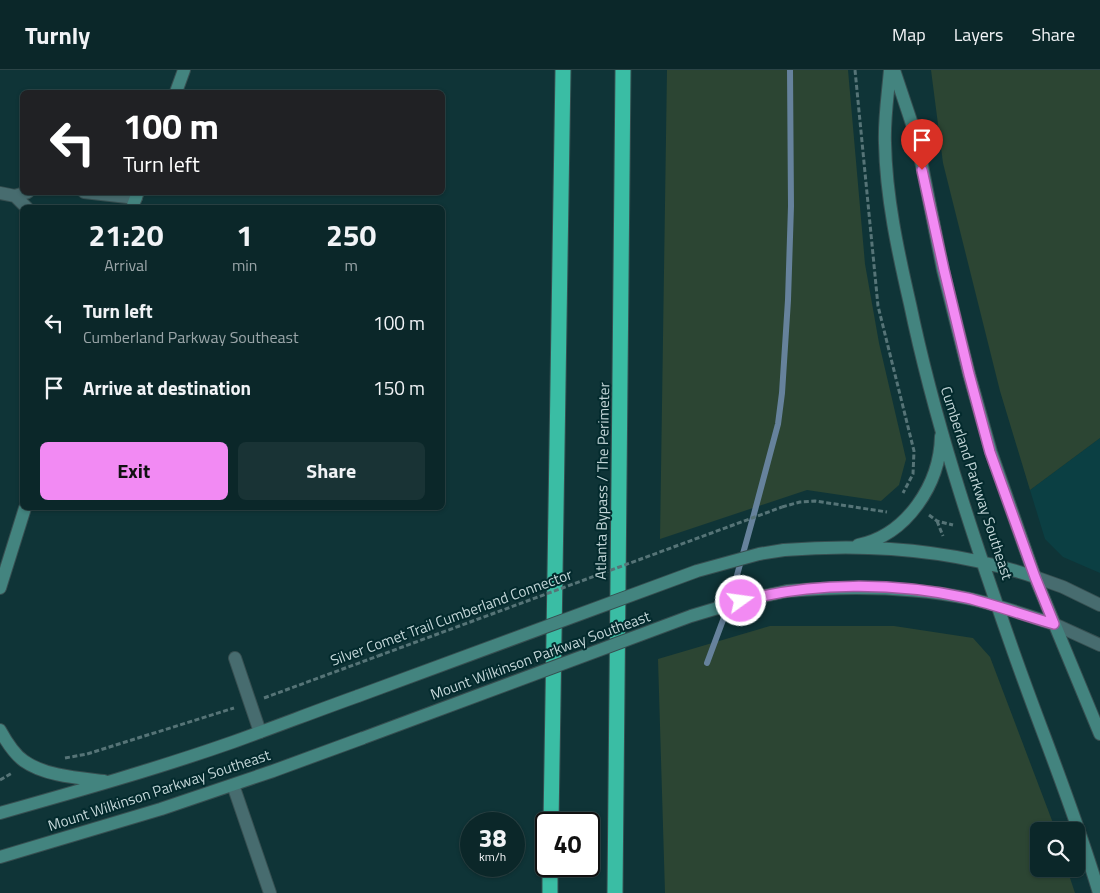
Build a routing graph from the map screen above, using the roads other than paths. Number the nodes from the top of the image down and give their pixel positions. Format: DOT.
graph roads {
  1 [pos="184,70"];
  2 [pos="563,70"];
  3 [pos="623,70"];
  4 [pos="890,70"];
  5 [pos="894,70"];
  6 [pos="177,90"];
  7 [pos="20,193"];
  8 [pos="106,195"];
  9 [pos="5,196"];
  10 [pos="135,199"];
  11 [pos="22,205"];
  12 [pos="941,431"];
  13 [pos="23,510"];
  14 [pos="845,547"];
  15 [pos="983,561"];
  16 [pos="1035,577"];
  17 [pos="0,588"];
  18 [pos="1100,605"];
  19 [pos="999,608"];
  20 [pos="1054,624"];
  21 [pos="1100,645"];
  22 [pos="235,658"];
  23 [pos="0,730"];
  24 [pos="260,732"];
  25 [pos="1100,734"];
  26 [pos="111,782"];
  27 [pos="233,785"];
  28 [pos="551,812"];
  29 [pos="0,813"];
  30 [pos="0,857"];
  31 [pos="550,877"];
  32 [pos="270,893"];
  33 [pos="550,893"];
  34 [pos="615,893"];
  35 [pos="1099,893"];
  1 -- 6 [label="street"];
  2 -- 28 [label="highway"];
  3 -- 34 [label="highway, Atlanta Bypass / The Perimeter"];
  4 -- 12 [label="street, Cumberland Parkway Southeast"];
  5 -- 16 [label="street, Cumberland Parkway Southeast"];
  7 -- 9 [label="street"];
  8 -- 10 [label="street"];
  9 -- 11 [label="street"];
  12 -- 14 [label="street"];
  12 -- 15 [label="street, Cumberland Parkway Southeast"];
  13 -- 17 [label="street"];
  14 -- 15 [label="street, Mount Wilkinson Parkway Southeast"];
  14 -- 24 [label="street, Mount Wilkinson Parkway Southeast, bridge"];
  15 -- 16 [label="street, Mount Wilkinson Parkway Southeast"];
  15 -- 19 [label="street, Cumberland Parkway Southeast"];
  16 -- 18 [label="street, Mount Wilkinson Parkway Southeast"];
  16 -- 20 [label="street, Cumberland Parkway Southeast"];
  19 -- 20 [label="street, Mount Wilkinson Parkway Southeast"];
  19 -- 27 [label="street, Mount Wilkinson Parkway Southeast, bridge"];
  19 -- 35 [label="street, Cumberland Parkway Southeast"];
  20 -- 21 [label="street, Mount Wilkinson Parkway Southeast"];
  20 -- 25 [label="street, Cumberland Parkway Southeast"];
  22 -- 24 [label="street"];
  23 -- 26 [label="street"];
  24 -- 26 [label="street, Mount Wilkinson Parkway Southeast"];
  26 -- 29 [label="street, Mount Wilkinson Parkway Southeast"];
  27 -- 30 [label="street, Mount Wilkinson Parkway Southeast"];
  27 -- 32 [label="street"];
  31 -- 33 [label="highway"];
}
